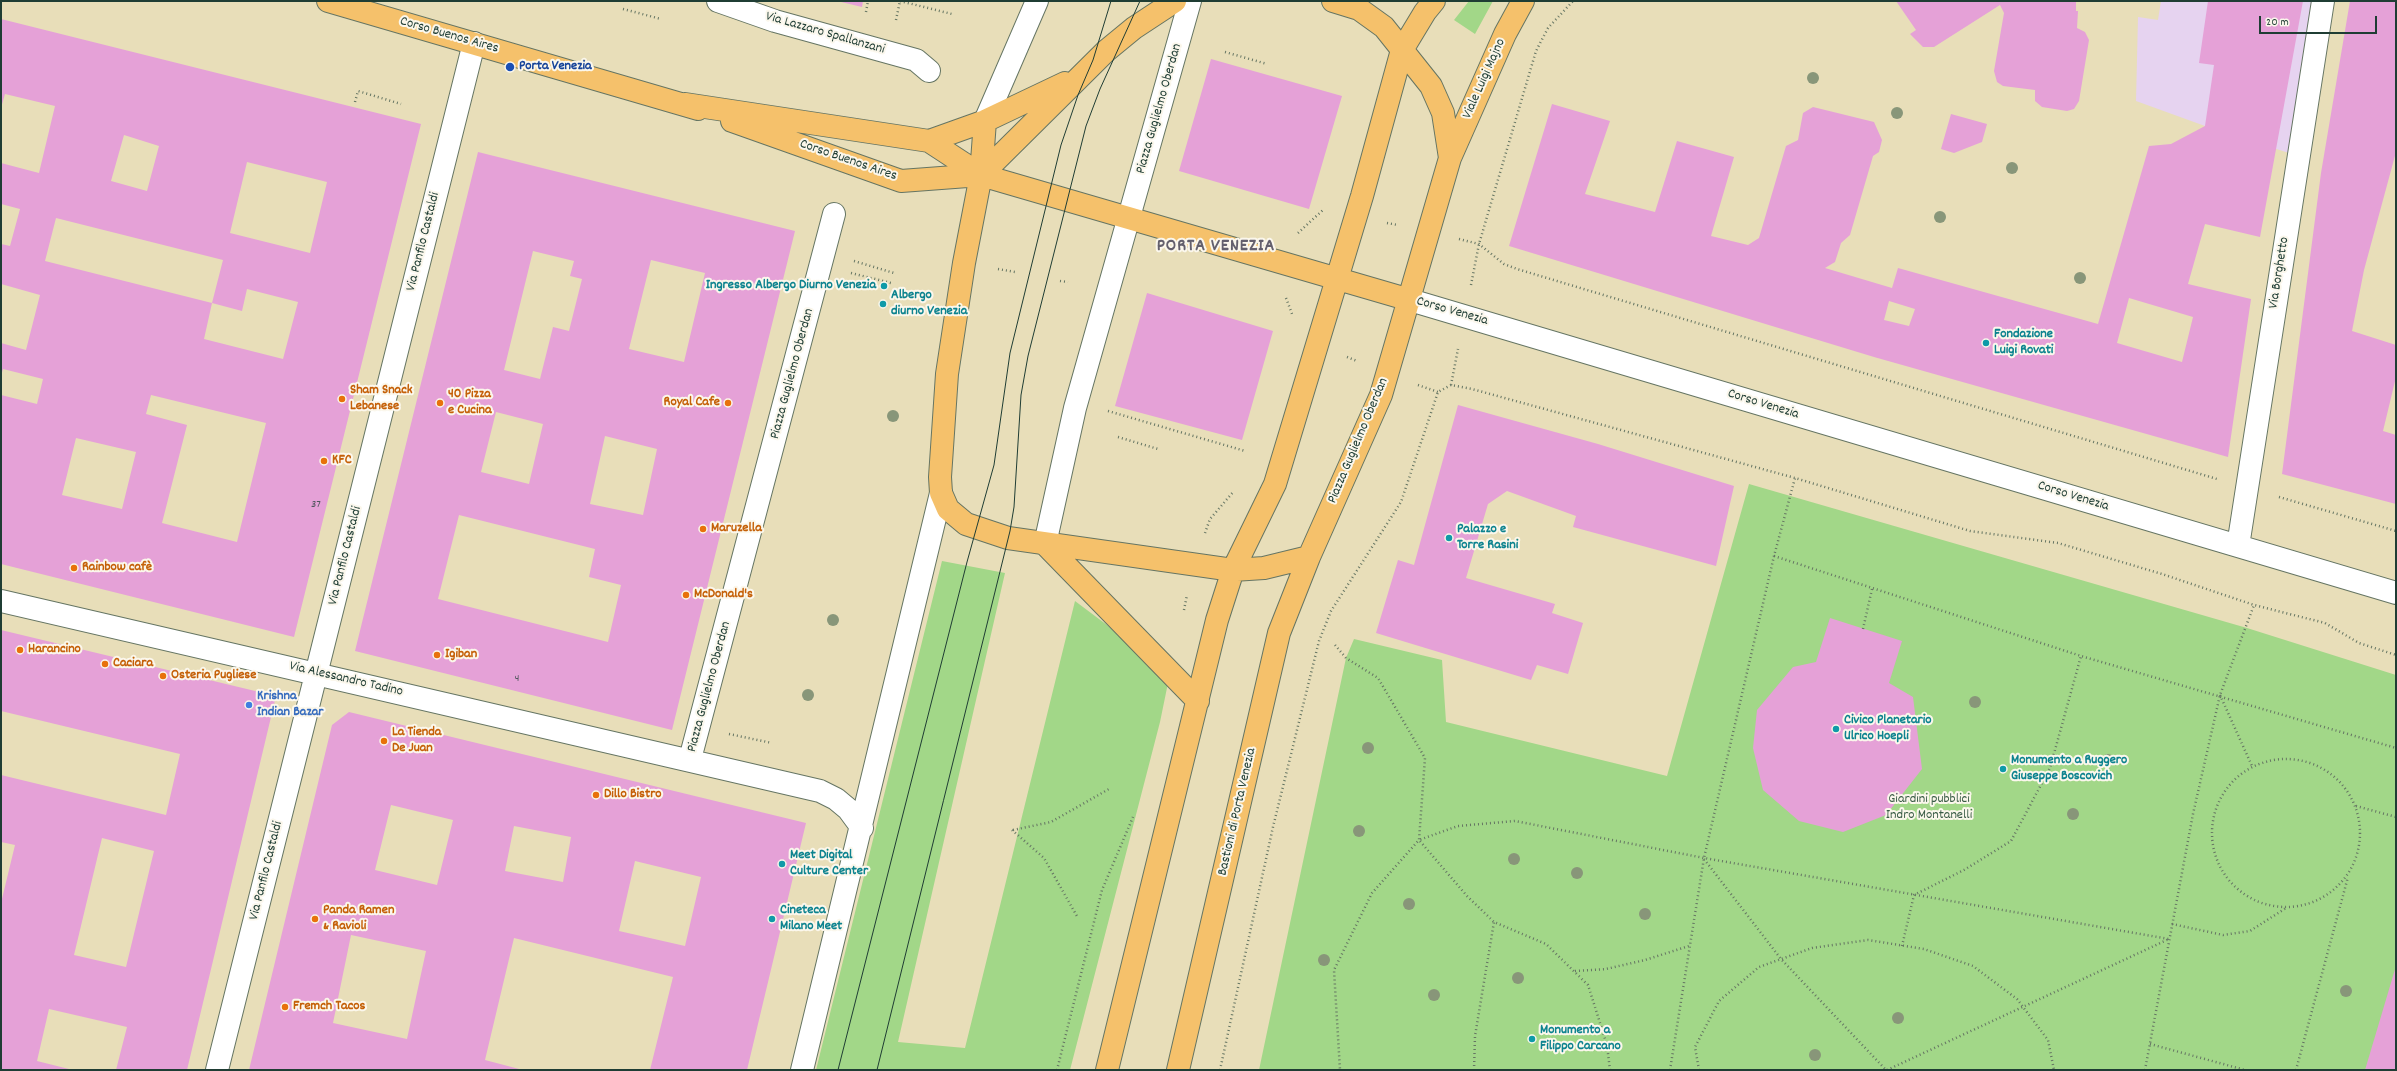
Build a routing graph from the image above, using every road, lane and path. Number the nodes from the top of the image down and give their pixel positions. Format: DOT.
graph roads {
  1 [pos="328,1"];
  2 [pos="718,1"];
  3 [pos="900,1"];
  4 [pos="1037,1"];
  5 [pos="1176,1"];
  6 [pos="1190,1"];
  7 [pos="1333,1"];
  8 [pos="1434,1"];
  9 [pos="1523,1"];
  10 [pos="1573,1"];
  11 [pos="2323,1"];
  12 [pos="623,8"];
  13 [pos="952,14"];
  14 [pos="661,20"];
  15 [pos="474,43"];
  16 [pos="1402,50"];
  17 [pos="1225,52"];
  18 [pos="1267,64"];
  19 [pos="929,71"];
  20 [pos="1080,76"];
  21 [pos="355,102"];
  22 [pos="401,104"];
  23 [pos="685,104"];
  24 [pos="985,121"];
  25 [pos="929,141"];
  26 [pos="1450,158"];
  27 [pos="981,174"];
  28 [pos="834,214"];
  29 [pos="1129,218"];
  30 [pos="847,259"];
  31 [pos="998,269"];
  32 [pos="844,271"];
  33 [pos="1015,272"];
  34 [pos="894,273"];
  35 [pos="1336,278"];
  36 [pos="1060,281"];
  37 [pos="1068,282"];
  38 [pos="891,283"];
  39 [pos="1410,300"];
  40 [pos="1104,409"];
  41 [pos="1118,437"];
  42 [pos="1158,450"];
  43 [pos="1245,451"];
  44 [pos="1795,478"];
  45 [pos="2220,480"];
  46 [pos="941,494"];
  47 [pos="2273,495"];
  48 [pos="2396,531"];
  49 [pos="1045,544"];
  50 [pos="2238,546"];
  51 [pos="1774,556"];
  52 [pos="1309,557"];
  53 [pos="1233,570"];
  54 [pos="1872,589"];
  55 [pos="2396,593"];
  56 [pos="1,601"];
  57 [pos="2254,605"];
  58 [pos="1863,628"];
  59 [pos="1335,645"];
  60 [pos="2396,655"];
  61 [pos="2081,656"];
  62 [pos="316,673"];
  63 [pos="2220,695"];
  64 [pos="1198,701"];
  65 [pos="727,733"];
  66 [pos="772,743"];
  67 [pos="2396,748"];
  68 [pos="690,760"];
  69 [pos="2252,766"];
  70 [pos="1109,789"];
  71 [pos="2356,806"];
  72 [pos="1135,811"];
  73 [pos="2396,818"];
  74 [pos="862,828"];
  75 [pos="1419,840"];
  76 [pos="1704,858"];
  77 [pos="2348,876"];
  78 [pos="1914,895"];
  79 [pos="2286,908"];
  80 [pos="1078,918"];
  81 [pos="1494,922"];
  82 [pos="2172,924"];
  83 [pos="2169,939"];
  84 [pos="1689,946"];
  85 [pos="1902,946"];
  86 [pos="1781,959"];
  87 [pos="1574,971"];
  88 [pos="2024,1008"];
  89 [pos="2150,1044"];
  90 [pos="217,1070"];
  91 [pos="802,1070"];
  92 [pos="1057,1070"];
  93 [pos="1107,1070"];
  94 [pos="1178,1070"];
  95 [pos="1220,1070"];
  96 [pos="1340,1070"];
  97 [pos="1474,1070"];
  98 [pos="1610,1070"];
  99 [pos="1670,1070"];
  100 [pos="1699,1070"];
  101 [pos="1887,1070"];
  102 [pos="2054,1070"];
  103 [pos="2145,1070"];
  104 [pos="2245,1070"];
  105 [pos="2296,1070"];
  1 -- 15 [label="main road, Corso Buenos Aires"];
  2 -- 19 [label="street, Via Lazzaro Spallanzani"];
  3 -- 13 [label="path"];
  4 -- 24 [label="street"];
  5 -- 20 [label="main road"];
  6 -- 29 [label="street, Piazza Guglielmo Oberdan"];
  7 -- 16 [label="main road, Piazza Guglielmo Oberdan"];
  8 -- 16 [label="main road"];
  9 -- 26 [label="main road, Viale Luigi Majno"];
  10 -- 45 [label="path"];
  11 -- 50 [label="street, Via Borghetto"];
  12 -- 14 [label="path"];
  15 -- 23 [label="main road, Corso Buenos Aires"];
  15 -- 62 [label="street, Via Panfilo Castaldi"];
  16 -- 26 [label="main road, Piazza Guglielmo Oberdan"];
  16 -- 35 [label="main road"];
  17 -- 18 [label="path"];
  20 -- 24 [label="main road"];
  20 -- 27 [label="main road"];
  21 -- 22 [label="path"];
  23 -- 25 [label="main road, Corso Buenos Aires"];
  23 -- 27 [label="main road, Corso Buenos Aires"];
  24 -- 25 [label="main road, Corso Buenos Aires"];
  24 -- 27 [label="main road"];
  25 -- 27 [label="main road, Corso Buenos Aires"];
  26 -- 39 [label="main road, Piazza Guglielmo Oberdan"];
  27 -- 29 [label="main road"];
  27 -- 46 [label="main road"];
  28 -- 68 [label="street, Piazza Guglielmo Oberdan"];
  29 -- 35 [label="main road, Corso Venezia"];
  29 -- 49 [label="street, Piazza Guglielmo Oberdan"];
  30 -- 34 [label="path"];
  31 -- 33 [label="path"];
  32 -- 38 [label="path"];
  35 -- 39 [label="main road, Corso Venezia"];
  35 -- 53 [label="main road"];
  36 -- 37 [label="path"];
  39 -- 50 [label="street, Corso Venezia"];
  39 -- 52 [label="main road, Piazza Guglielmo Oberdan"];
  40 -- 43 [label="path"];
  41 -- 42 [label="path"];
  44 -- 51 [label="path"];
  44 -- 57 [label="path"];
  44 -- 95 [label="path"];
  46 -- 49 [label="main road"];
  46 -- 74 [label="street"];
  47 -- 48 [label="path"];
  49 -- 53 [label="main road"];
  49 -- 64 [label="main road"];
  50 -- 55 [label="street, Corso Venezia"];
  51 -- 54 [label="path"];
  51 -- 76 [label="path"];
  52 -- 53 [label="main road"];
  52 -- 94 [label="main road, Bastioni di Porta Venezia"];
  53 -- 64 [label="main road"];
  54 -- 58 [label="path"];
  54 -- 61 [label="path"];
  56 -- 62 [label="street, Via Alessandro Tadino"];
  57 -- 60 [label="path"];
  57 -- 63 [label="path"];
  59 -- 75 [label="path"];
  61 -- 63 [label="path"];
  61 -- 78 [label="path"];
  62 -- 68 [label="street, Via Alessandro Tadino"];
  62 -- 90 [label="street, Via Panfilo Castaldi"];
  63 -- 67 [label="path"];
  63 -- 69 [label="path"];
  63 -- 82 [label="path"];
  64 -- 93 [label="main road"];
  65 -- 66 [label="path"];
  68 -- 74 [label="street, Piazza Guglielmo Oberdan"];
  69 -- 71 [label="path"];
  69 -- 79 [label="path"];
  70 -- 80 [label="path"];
  71 -- 73 [label="path"];
  71 -- 77 [label="path"];
  72 -- 92 [label="path"];
  74 -- 91 [label="street"];
  75 -- 76 [label="path"];
  75 -- 81 [label="path"];
  75 -- 96 [label="path"];
  76 -- 78 [label="path"];
  76 -- 84 [label="path"];
  76 -- 86 [label="path"];
  77 -- 79 [label="path"];
  77 -- 105 [label="path"];
  78 -- 83 [label="path"];
  78 -- 85 [label="path"];
  79 -- 82 [label="path"];
  81 -- 87 [label="path"];
  81 -- 97 [label="path"];
  82 -- 83 [label="path"];
  83 -- 88 [label="path"];
  83 -- 89 [label="path"];
  84 -- 87 [label="path"];
  84 -- 99 [label="path"];
  85 -- 86 [label="path"];
  85 -- 88 [label="path"];
  86 -- 100 [label="path"];
  86 -- 101 [label="path"];
  87 -- 98 [label="path"];
  88 -- 101 [label="path"];
  88 -- 102 [label="path"];
  89 -- 103 [label="path"];
  89 -- 104 [label="path"];
}
